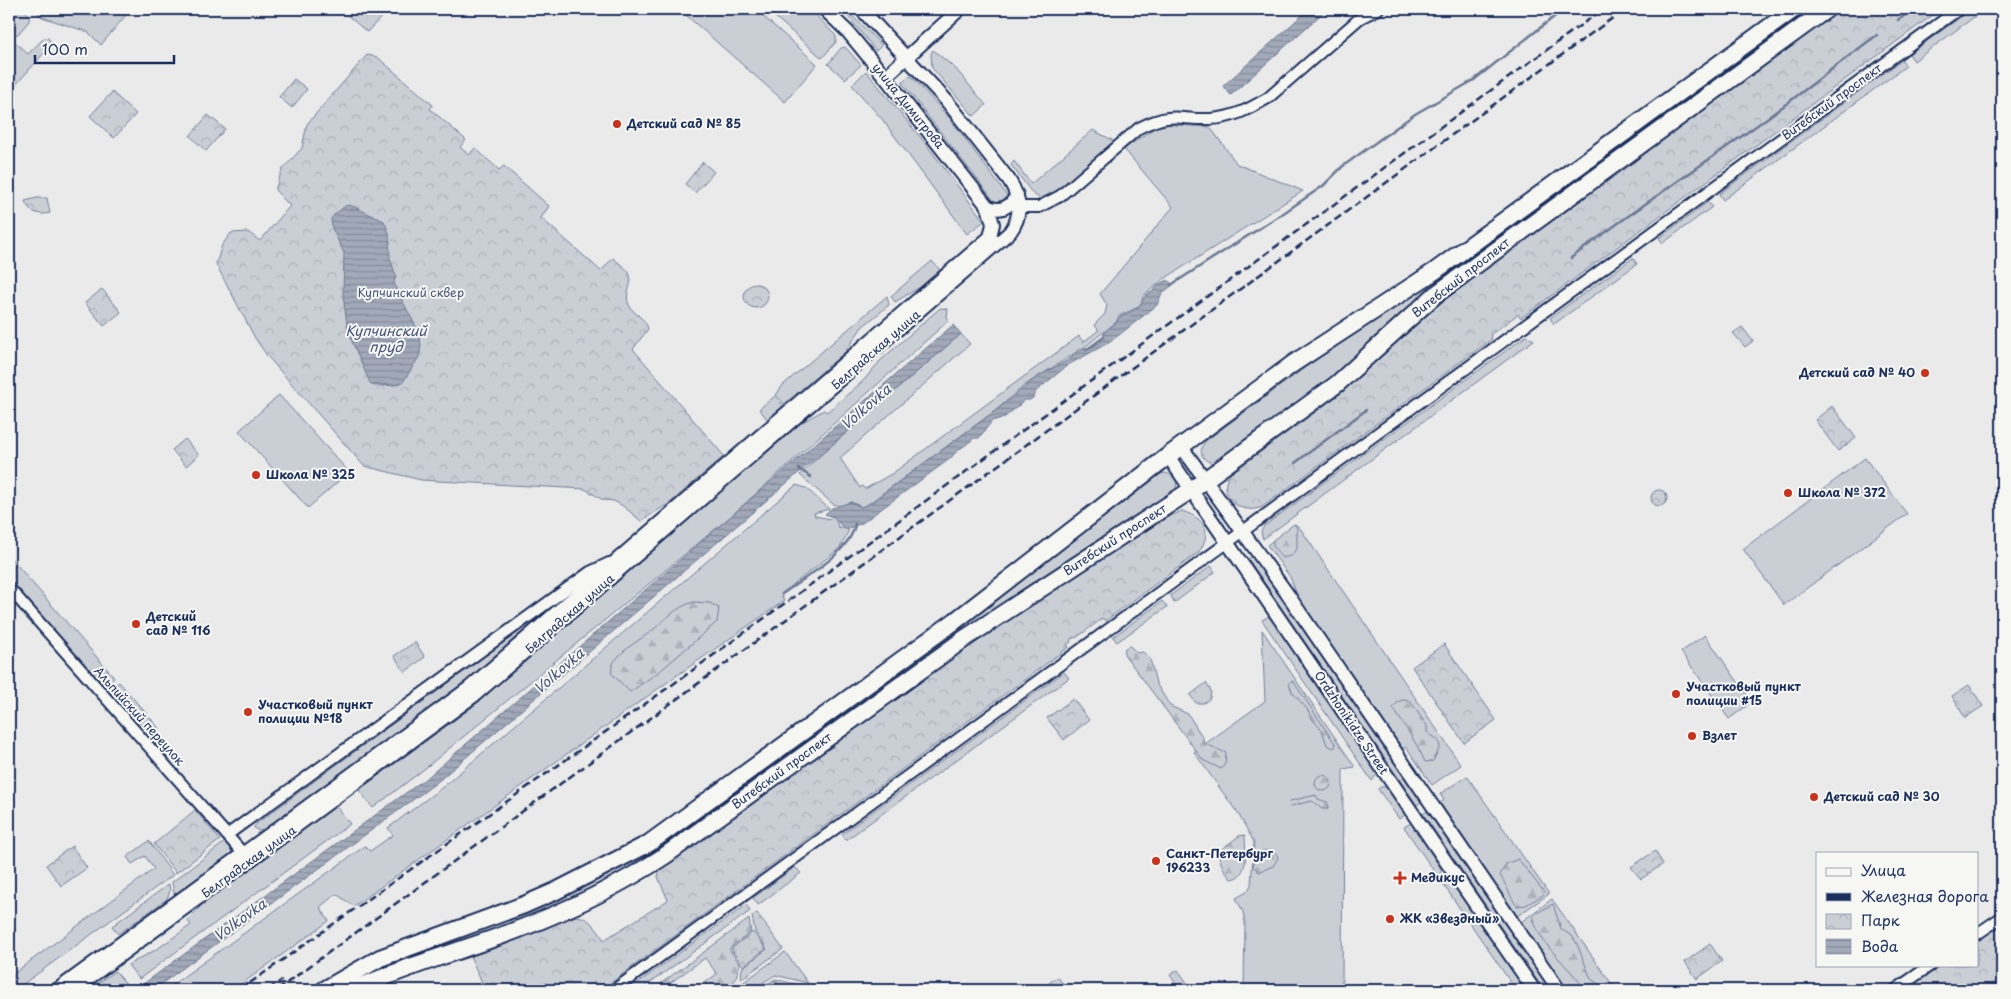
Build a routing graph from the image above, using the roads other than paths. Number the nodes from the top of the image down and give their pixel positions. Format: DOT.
graph roads {
  1 [pos="824,9"];
  2 [pos="861,9"];
  3 [pos="960,9"];
  4 [pos="1378,9"];
  5 [pos="1794,9"];
  6 [pos="1828,9"];
  7 [pos="1959,9"];
  8 [pos="907,56"];
  9 [pos="886,77"];
  10 [pos="1018,201"];
  11 [pos="988,207"];
  12 [pos="1181,446"];
  13 [pos="1168,456"];
  14 [pos="1206,480"];
  15 [pos="1192,490"];
  16 [pos="1243,531"];
  17 [pos="1227,543"];
  18 [pos="619,558"];
  19 [pos="9,588"];
  20 [pos="228,835"];
  21 [pos="247,857"];
  22 [pos="2002,917"];
  23 [pos="1978,933"];
  24 [pos="1931,966"];
  25 [pos="57,990"];
  26 [pos="73,990"];
  27 [pos="324,990"];
  28 [pos="354,990"];
  29 [pos="614,990"];
  30 [pos="1534,990"];
  31 [pos="1559,990"];
  32 [pos="1895,990"];
  1 -- 9 [label="street, улица Димитрова"];
  2 -- 8 [label="street"];
  3 -- 8 [label="street"];
  4 -- 10 [label="street"];
  5 -- 12 [label="main road, Витебский проспект"];
  6 -- 14 [label="main road, Витебский проспект"];
  7 -- 16 [label="street, Витебский проспект"];
  8 -- 9 [label="street"];
  8 -- 10 [label="street"];
  9 -- 11 [label="street, улица Димитрова"];
  10 -- 11 [label="street"];
  10 -- 21 [label="street, Белградская улица"];
  11 -- 18 [label="street, Белградская улица"];
  12 -- 13 [label="main road, Витебский проспект"];
  12 -- 14 [label="street, Ordzhonikidze Street"];
  13 -- 15 [label="street, Ordzhonikidze Street"];
  13 -- 27 [label="main road, Витебский проспект"];
  14 -- 15 [label="main road, Витебский проспект"];
  14 -- 16 [label="street, Ordzhonikidze Street"];
  15 -- 17 [label="street, Ordzhonikidze Street"];
  15 -- 28 [label="main road, Витебский проспект"];
  16 -- 17 [label="street, Витебский проспект"];
  16 -- 31 [label="street, Ordzhonikidze Street"];
  17 -- 29 [label="street, Витебский проспект"];
  17 -- 30 [label="street, Ordzhonikidze Street"];
  18 -- 20 [label="street"];
  18 -- 21 [label="street, Белградская улица"];
  19 -- 20 [label="street, Альпийский переулок"];
  20 -- 21 [label="street, Альпийский переулок"];
  21 -- 25 [label="street, Белградская улица"];
  21 -- 26 [label="street, Белградская улица"];
  22 -- 23 [label="street"];
  24 -- 32 [label="street"];
}
